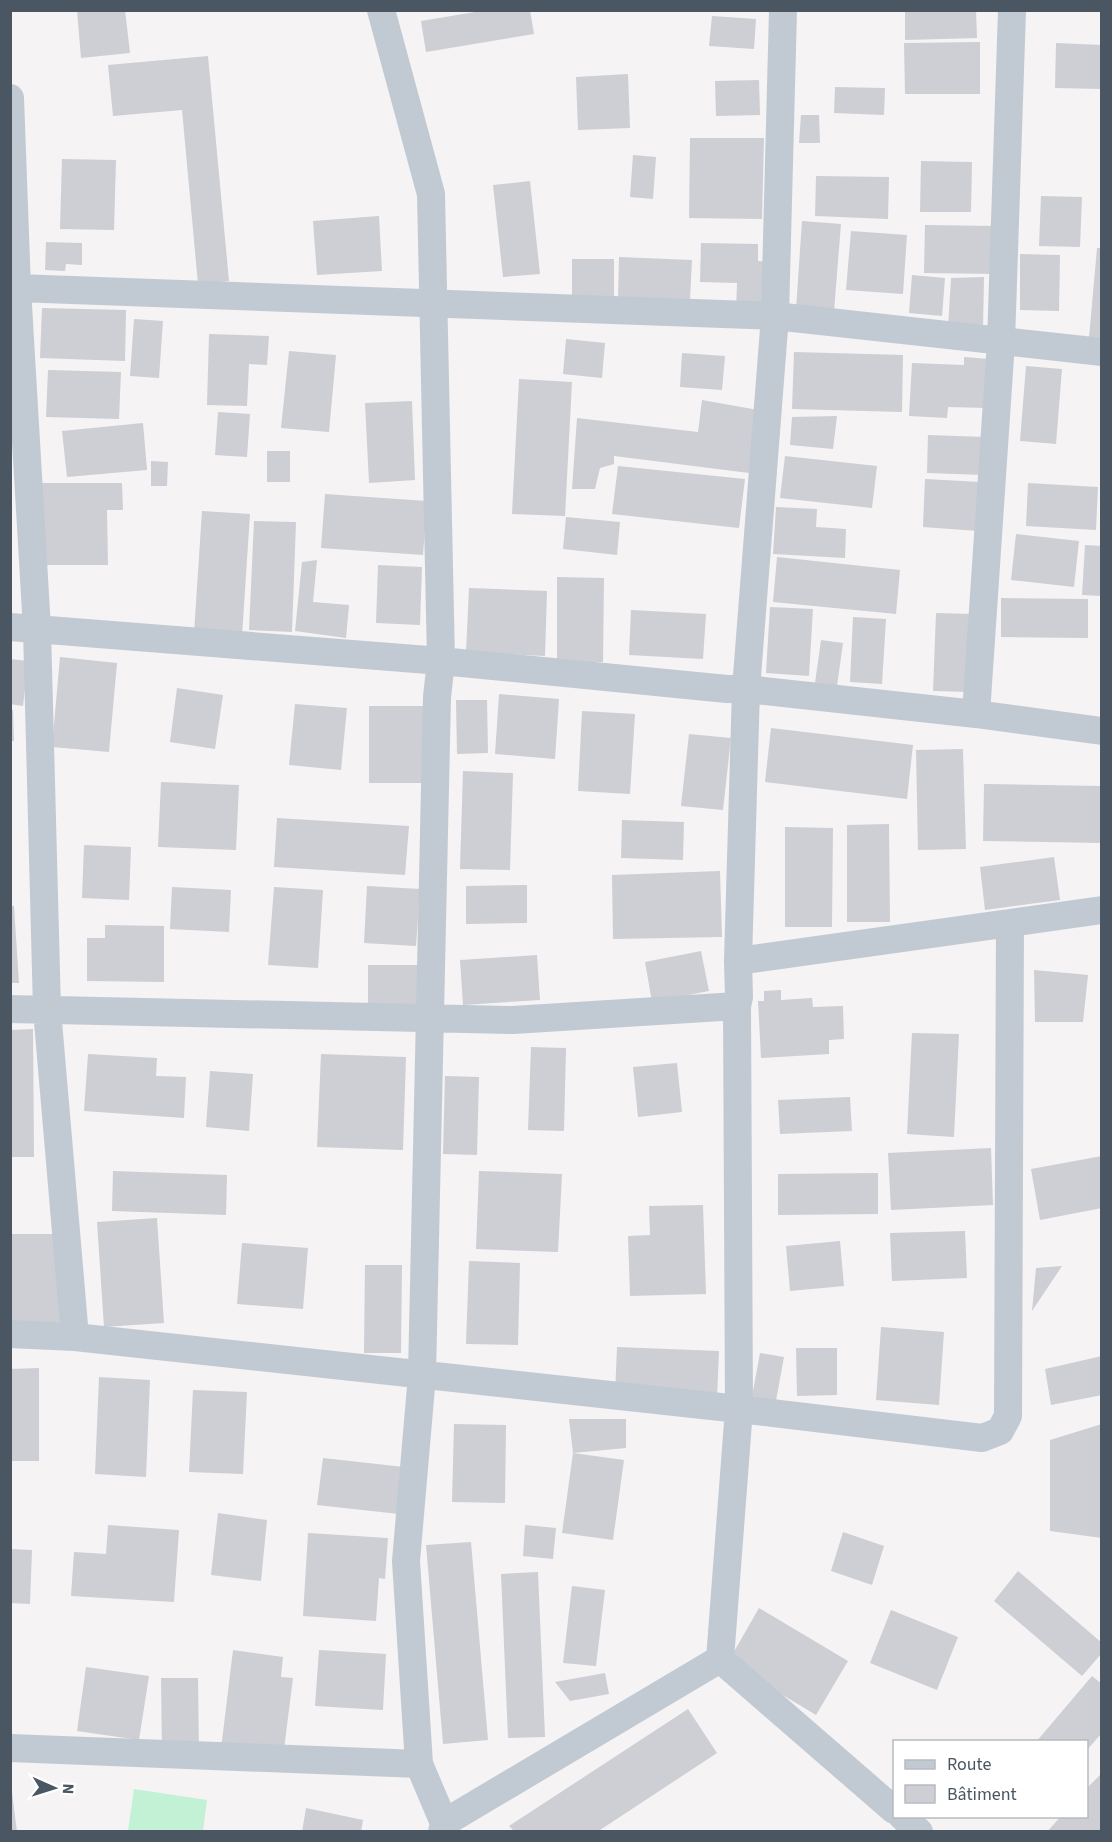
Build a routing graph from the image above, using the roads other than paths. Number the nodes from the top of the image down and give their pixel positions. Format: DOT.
graph roads {
  1 [pos="381,10"];
  2 [pos="783,10"];
  3 [pos="1012,10"];
  4 [pos="10,98"];
  5 [pos="17,288"];
  6 [pos="434,304"];
  7 [pos="775,316"];
  8 [pos="1001,342"];
  9 [pos="1101,352"];
  10 [pos="24,628"];
  11 [pos="441,661"];
  12 [pos="746,689"];
  13 [pos="976,714"];
  14 [pos="1101,731"];
  15 [pos="1101,910"];
  16 [pos="1010,923"];
  17 [pos="738,961"];
  18 [pos="737,1006"];
  19 [pos="10,1009"];
  20 [pos="47,1010"];
  21 [pos="430,1019"];
  22 [pos="10,1334"];
  23 [pos="75,1337"];
  24 [pos="422,1375"];
  25 [pos="739,1409"];
  26 [pos="720,1659"];
  27 [pos="10,1748"];
  28 [pos="419,1764"];
  29 [pos="893,1809"];
  30 [pos="904,1818"];
  31 [pos="443,1827"];
  32 [pos="919,1832"];
  1 -- 6 [label="street"];
  2 -- 7 [label="street"];
  3 -- 8 [label="street"];
  4 -- 5 [label="street"];
  5 -- 6 [label="street"];
  5 -- 10 [label="street"];
  6 -- 7 [label="street"];
  6 -- 11 [label="street"];
  7 -- 8 [label="street"];
  7 -- 12 [label="street"];
  8 -- 9 [label="street"];
  8 -- 13 [label="street"];
  10 -- 11 [label="street"];
  10 -- 20 [label="street"];
  11 -- 12 [label="street"];
  11 -- 21 [label="street"];
  12 -- 13 [label="street"];
  12 -- 17 [label="street"];
  13 -- 14 [label="street"];
  15 -- 16 [label="street"];
  16 -- 17 [label="street"];
  16 -- 25 [label="street"];
  17 -- 18 [label="street"];
  18 -- 21 [label="street"];
  18 -- 25 [label="street"];
  19 -- 20 [label="street"];
  20 -- 21 [label="street"];
  20 -- 23 [label="street"];
  21 -- 24 [label="street"];
  22 -- 23 [label="street"];
  23 -- 24 [label="street"];
  24 -- 25 [label="street"];
  24 -- 28 [label="street"];
  25 -- 26 [label="street"];
  26 -- 29 [label="street"];
  26 -- 31 [label="street"];
  27 -- 28 [label="street"];
  28 -- 31 [label="street"];
  30 -- 32 [label="street"];
}
